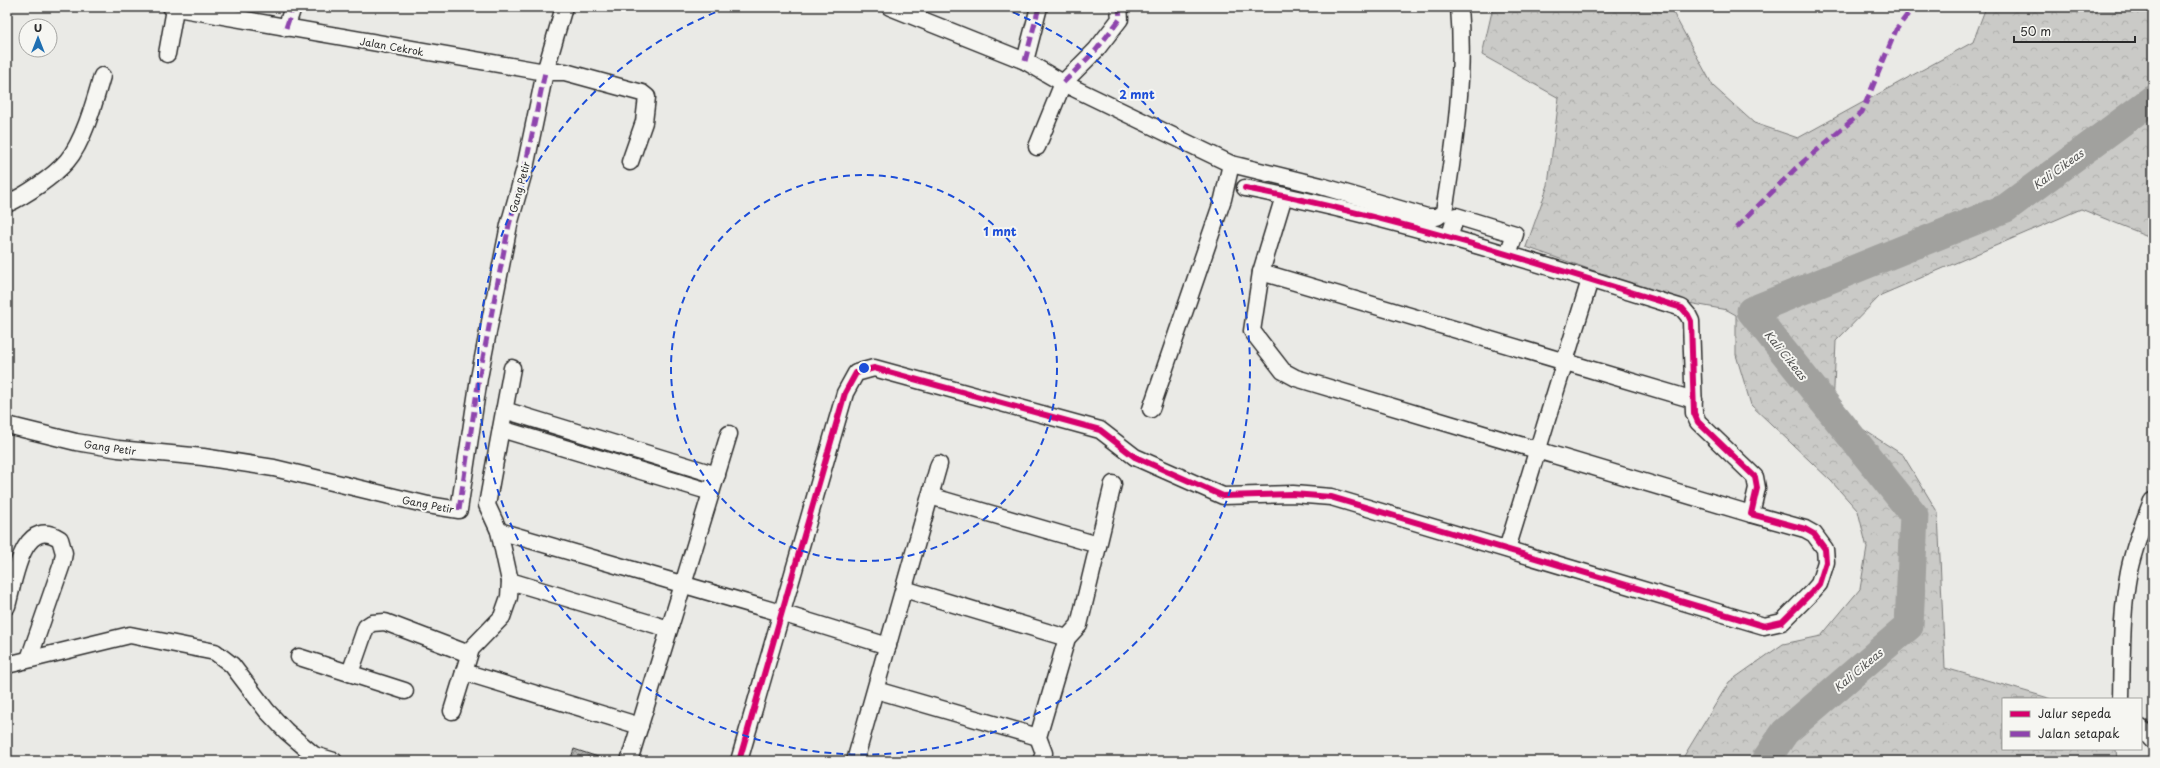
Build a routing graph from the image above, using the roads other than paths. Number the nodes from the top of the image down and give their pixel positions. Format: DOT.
graph roads {
  1 [pos="293,7"];
  2 [pos="564,7"];
  3 [pos="890,7"];
  4 [pos="1039,7"];
  5 [pos="1119,7"];
  6 [pos="1459,7"];
  7 [pos="173,8"];
  8 [pos="286,28"];
  9 [pos="167,54"];
  10 [pos="1025,61"];
  11 [pos="545,72"];
  12 [pos="102,76"];
  13 [pos="1063,83"];
  14 [pos="1038,147"];
  15 [pos="630,162"];
  16 [pos="1231,164"];
  17 [pos="1246,188"];
  18 [pos="1284,196"];
  19 [pos="7,204"];
  20 [pos="1449,238"];
  21 [pos="1508,254"];
  22 [pos="1262,272"];
  23 [pos="1590,280"];
  24 [pos="1565,362"];
  25 [pos="512,368"];
  26 [pos="1694,400"];
  27 [pos="1151,409"];
  28 [pos="504,410"];
  29 [pos="7,425"];
  30 [pos="501,429"];
  31 [pos="729,434"];
  32 [pos="609,442"];
  33 [pos="1537,450"];
  34 [pos="604,460"];
  35 [pos="939,464"];
  36 [pos="717,475"];
  37 [pos="1113,484"];
  38 [pos="711,492"];
  39 [pos="930,496"];
  40 [pos="2152,501"];
  41 [pos="1751,514"];
  42 [pos="499,531"];
  43 [pos="1098,545"];
  44 [pos="1507,549"];
  45 [pos="510,581"];
  46 [pos="683,584"];
  47 [pos="904,589"];
  48 [pos="7,606"];
  49 [pos="781,613"];
  50 [pos="669,629"];
  51 [pos="1066,638"];
  52 [pos="888,646"];
  53 [pos="469,654"];
  54 [pos="299,657"];
  55 [pos="28,660"];
  56 [pos="7,664"];
  57 [pos="464,672"];
  58 [pos="350,673"];
  59 [pos="876,690"];
  60 [pos="405,691"];
  61 [pos="2121,698"];
  62 [pos="452,712"];
  63 [pos="640,726"];
  64 [pos="2142,729"];
  65 [pos="1038,737"];
  66 [pos="2153,741"];
  67 [pos="334,761"];
  68 [pos="629,761"];
  69 [pos="739,761"];
  70 [pos="855,761"];
  71 [pos="1041,761"];
  1 -- 8 [label="street"];
  2 -- 11 [label="street"];
  3 -- 10 [label="street"];
  4 -- 10 [label="street"];
  5 -- 13 [label="street"];
  6 -- 16 [label="street"];
  7 -- 8 [label="street, Jalan Cekrok"];
  7 -- 9 [label="street"];
  8 -- 11 [label="street, Jalan Cekrok"];
  10 -- 13 [label="street"];
  11 -- 15 [label="street, Jalan Cekrok"];
  11 -- 29 [label="street, Gang Petir"];
  12 -- 19 [label="street"];
  13 -- 14 [label="street"];
  13 -- 16 [label="street"];
  16 -- 27 [label="street"];
  17 -- 18 [label="street"];
  18 -- 20 [label="street"];
  18 -- 22 [label="street"];
  20 -- 21 [label="street"];
  20 -- 21 [label="street"];
  21 -- 23 [label="street"];
  22 -- 24 [label="street"];
  22 -- 33 [label="street"];
  23 -- 24 [label="street"];
  23 -- 26 [label="street"];
  24 -- 26 [label="street"];
  24 -- 33 [label="street"];
  25 -- 28 [label="street"];
  26 -- 41 [label="street"];
  28 -- 30 [label="street"];
  28 -- 32 [label="street"];
  30 -- 34 [label="street"];
  30 -- 42 [label="street"];
  31 -- 36 [label="street"];
  32 -- 34 [label="street"];
  32 -- 36 [label="street"];
  33 -- 41 [label="street"];
  33 -- 44 [label="street"];
  34 -- 38 [label="street"];
  35 -- 39 [label="street"];
  36 -- 38 [label="street"];
  37 -- 43 [label="street"];
  38 -- 46 [label="street"];
  39 -- 43 [label="street"];
  39 -- 47 [label="street"];
  40 -- 61 [label="street"];
  41 -- 44 [label="street"];
  42 -- 45 [label="street"];
  42 -- 46 [label="street"];
  43 -- 51 [label="street"];
  44 -- 49 [label="street"];
  45 -- 50 [label="street"];
  45 -- 53 [label="street"];
  46 -- 49 [label="street"];
  46 -- 50 [label="street"];
  47 -- 51 [label="street"];
  47 -- 52 [label="street"];
  48 -- 55 [label="street"];
  49 -- 52 [label="street"];
  49 -- 69 [label="street"];
  50 -- 63 [label="street"];
  51 -- 65 [label="street"];
  52 -- 59 [label="street"];
  53 -- 57 [label="street"];
  53 -- 58 [label="street"];
  54 -- 58 [label="street"];
  55 -- 56 [label="street"];
  55 -- 67 [label="street"];
  57 -- 62 [label="street"];
  57 -- 63 [label="street"];
  58 -- 60 [label="street"];
  59 -- 65 [label="street"];
  59 -- 70 [label="street"];
  63 -- 68 [label="street"];
  64 -- 66 [label="street"];
  65 -- 71 [label="street"];
}
